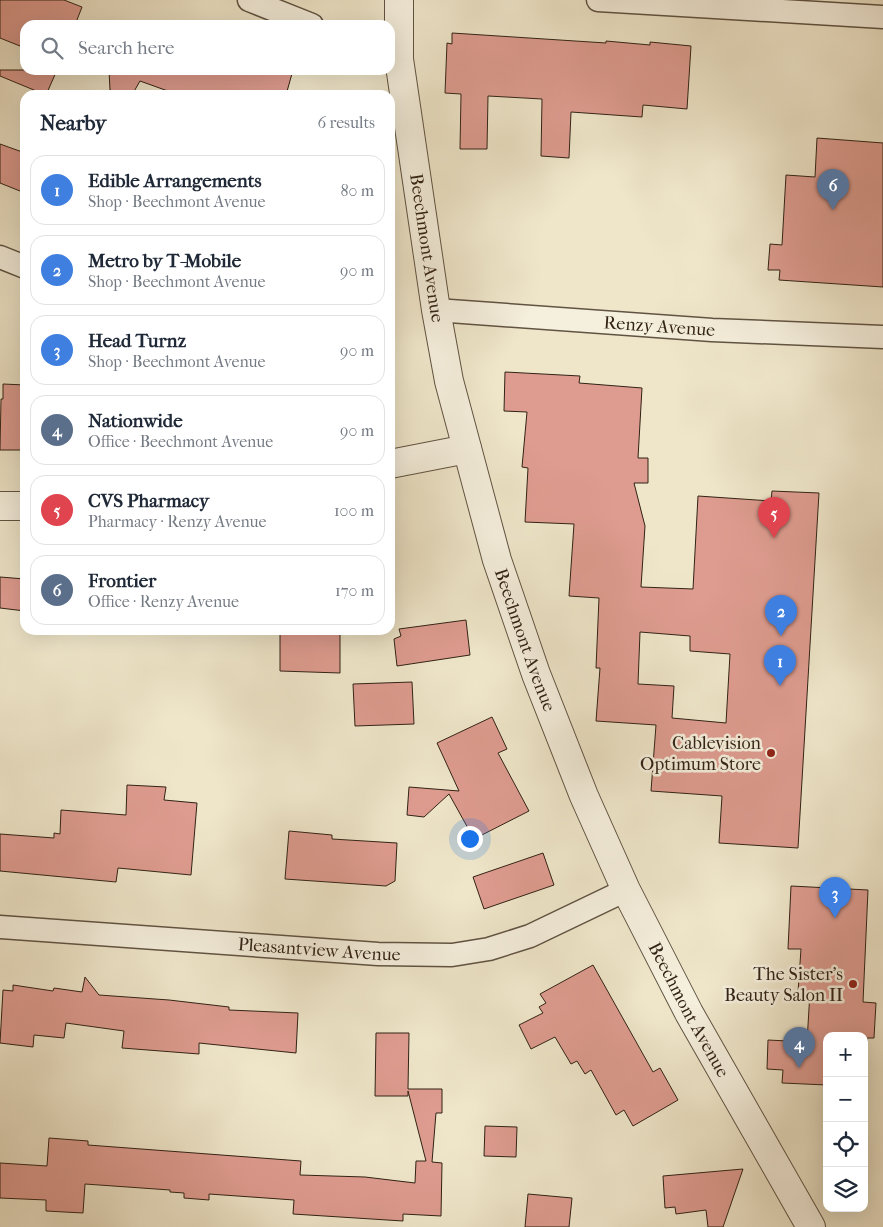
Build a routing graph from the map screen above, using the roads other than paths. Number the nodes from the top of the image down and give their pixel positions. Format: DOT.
graph roads {
  1 [pos="249,0"];
  2 [pos="399,0"];
  3 [pos="598,0"];
  4 [pos="883,18"];
  5 [pos="299,20"];
  6 [pos="395,46"];
  7 [pos="395,64"];
  8 [pos="0,257"];
  9 [pos="20,265"];
  10 [pos="436,310"];
  11 [pos="883,337"];
  12 [pos="467,449"];
  13 [pos="395,463"];
  14 [pos="0,506"];
  15 [pos="20,506"];
  16 [pos="626,890"];
  17 [pos="0,928"];
  18 [pos="811,1227"];
  1 -- 5 [label="street"];
  2 -- 6 [label="street, Beechmont Avenue"];
  3 -- 4 [label="street"];
  7 -- 10 [label="street, Beechmont Avenue"];
  8 -- 9 [label="street"];
  10 -- 11 [label="street, Renzy Avenue"];
  10 -- 12 [label="street, Beechmont Avenue"];
  12 -- 13 [label="street"];
  12 -- 16 [label="street, Beechmont Avenue"];
  14 -- 15 [label="street"];
  16 -- 17 [label="street, Pleasantview Avenue"];
  16 -- 18 [label="street, Beechmont Avenue"];
}
